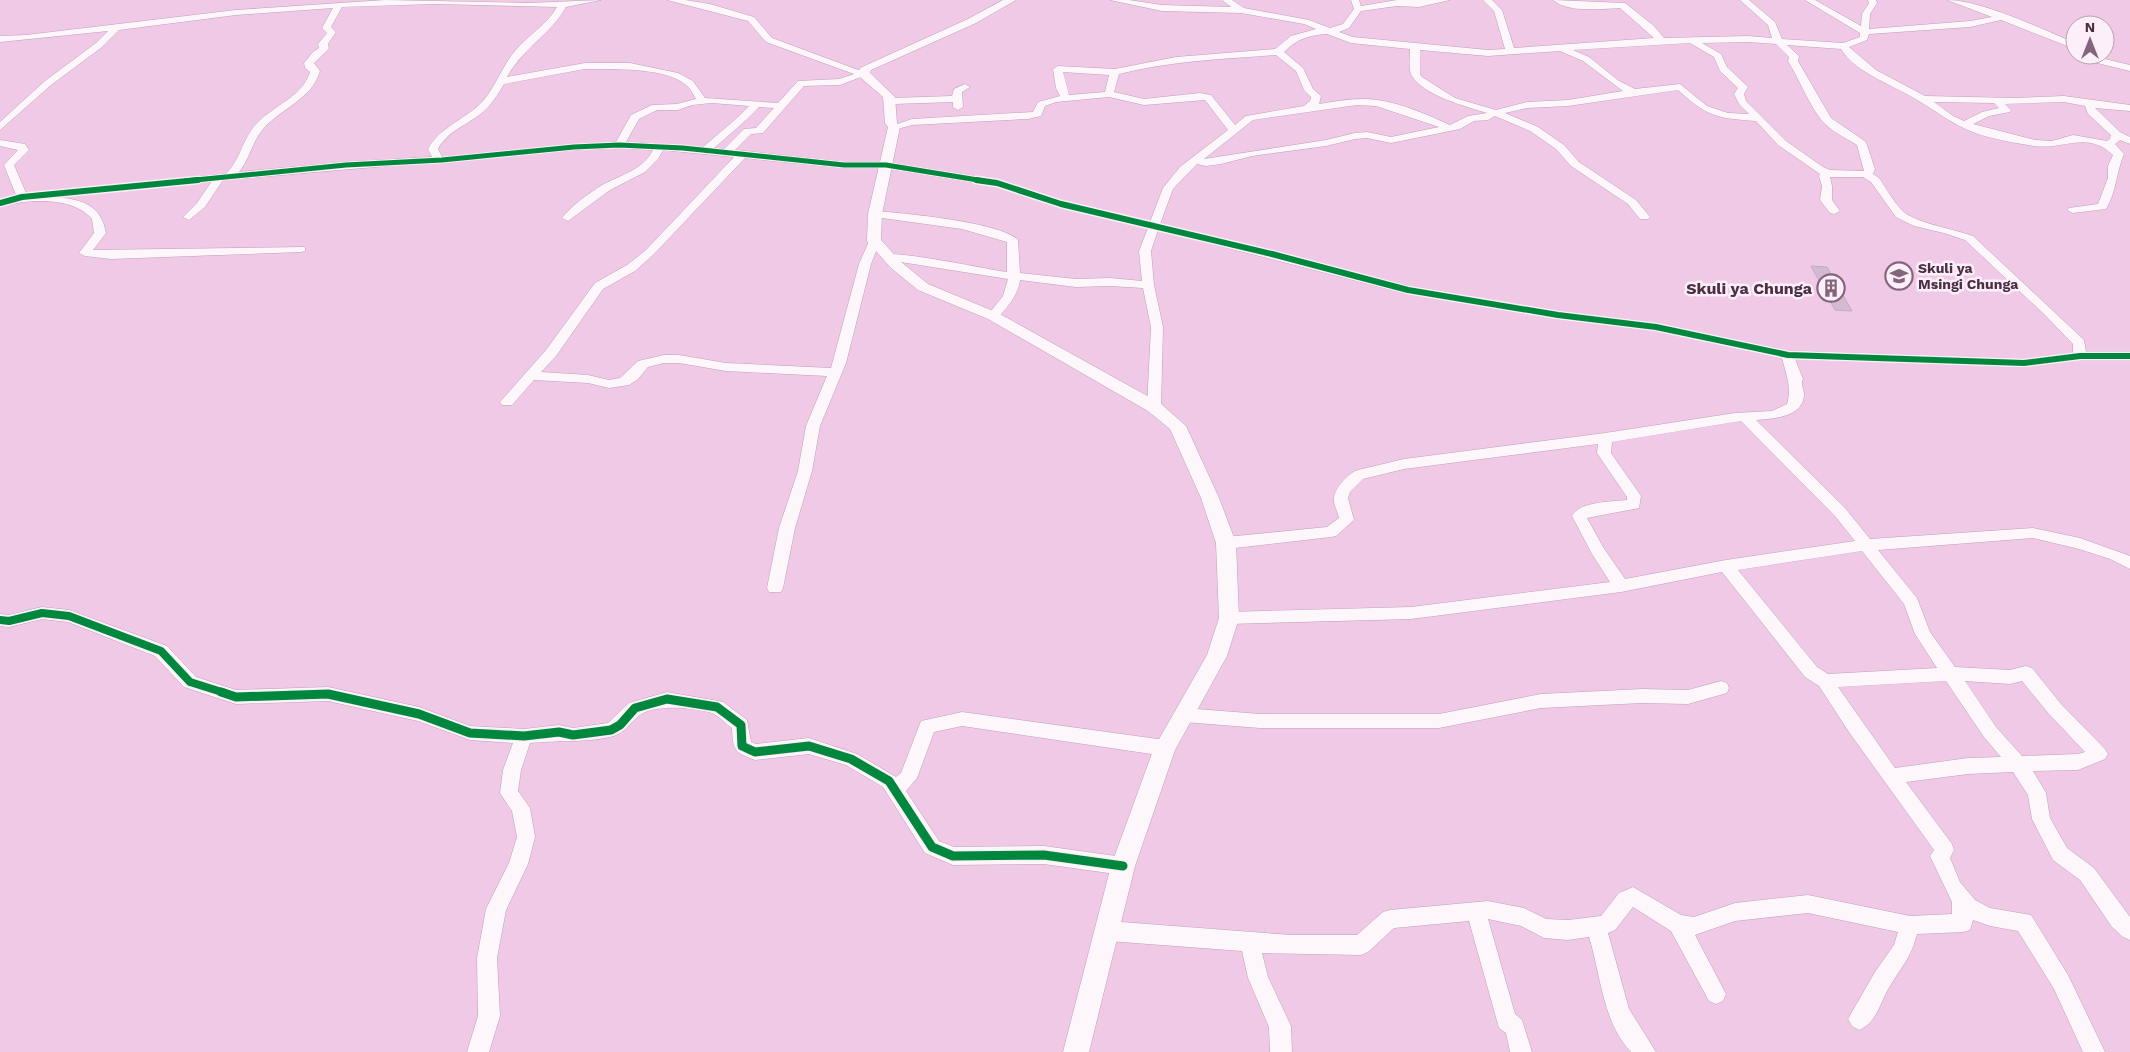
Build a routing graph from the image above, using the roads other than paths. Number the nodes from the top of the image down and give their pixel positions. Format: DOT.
graph roads {
  1 [pos="243,0"];
  2 [pos="597,0"];
  3 [pos="671,0"];
  4 [pos="1011,0"];
  5 [pos="1114,0"];
  6 [pos="1226,0"];
  7 [pos="1446,0"];
  8 [pos="1487,0"];
  9 [pos="1558,0"];
  10 [pos="1744,0"];
  11 [pos="1809,0"];
  12 [pos="1872,0"];
  13 [pos="1951,0"];
  14 [pos="353,2"];
  15 [pos="559,3"];
  16 [pos="1356,4"];
  17 [pos="334,6"];
  18 [pos="258,9"];
  19 [pos="1241,10"];
  20 [pos="2003,17"];
  21 [pos="116,28"];
  22 [pos="1328,30"];
  23 [pos="1865,32"];
  24 [pos="0,39"];
  25 [pos="1654,41"];
  26 [pos="1693,41"];
  27 [pos="1778,41"];
  28 [pos="2065,42"];
  29 [pos="1844,46"];
  30 [pos="1560,47"];
  31 [pos="1415,48"];
  32 [pos="1278,52"];
  33 [pos="1511,52"];
  34 [pos="2114,65"];
  35 [pos="2130,68"];
  36 [pos="1115,72"];
  37 [pos="864,74"];
  38 [pos="503,81"];
  39 [pos="966,87"];
  40 [pos="1633,92"];
  41 [pos="1109,94"];
  42 [pos="1066,98"];
  43 [pos="957,99"];
  44 [pos="1923,99"];
  45 [pos="702,100"];
  46 [pos="893,101"];
  47 [pos="1997,101"];
  48 [pos="757,104"];
  49 [pos="2089,104"];
  50 [pos="782,106"];
  51 [pos="1306,108"];
  52 [pos="2130,108"];
  53 [pos="1494,113"];
  54 [pos="1759,118"];
  55 [pos="960,120"];
  56 [pos="1966,124"];
  57 [pos="0,127"];
  58 [pos="894,127"];
  59 [pos="1448,128"];
  60 [pos="1234,132"];
  61 [pos="2116,134"];
  62 [pos="2130,141"];
  63 [pos="0,143"];
  64 [pos="2108,144"];
  65 [pos="619,145"];
  66 [pos="659,148"];
  67 [pos="706,150"];
  68 [pos="727,152"];
  69 [pos="742,154"];
  70 [pos="439,160"];
  71 [pos="1196,160"];
  72 [pos="886,165"];
  73 [pos="1828,173"];
  74 [pos="1867,175"];
  75 [pos="225,177"];
  76 [pos="22,197"];
  77 [pos="0,203"];
  78 [pos="2073,210"];
  79 [pos="1834,211"];
  80 [pos="875,214"];
  81 [pos="189,217"];
  82 [pos="568,218"];
  83 [pos="1644,218"];
  84 [pos="1154,227"];
  85 [pos="874,241"];
  86 [pos="301,249"];
  87 [pos="888,256"];
  88 [pos="1013,276"];
  89 [pos="1148,285"];
  90 [pos="993,316"];
  91 [pos="1788,355"];
  92 [pos="2080,356"];
  93 [pos="2130,356"];
  94 [pos="835,372"];
  95 [pos="531,376"];
  96 [pos="507,402"];
  97 [pos="1154,407"];
  98 [pos="1746,418"];
  99 [pos="1605,438"];
  100 [pos="1226,543"];
  101 [pos="1866,545"];
  102 [pos="2130,563"];
  103 [pos="1726,566"];
  104 [pos="1622,586"];
  105 [pos="776,588"];
  106 [pos="1229,618"];
  107 [pos="0,620"];
  108 [pos="1951,674"];
  109 [pos="1825,681"];
  110 [pos="1721,688"];
  111 [pos="1184,715"];
  112 [pos="524,736"];
  113 [pos="1164,748"];
  114 [pos="2017,763"];
  115 [pos="1891,776"];
  116 [pos="895,789"];
  117 [pos="1123,866"];
  118 [pos="1961,903"];
  119 [pos="1476,911"];
  120 [pos="1678,924"];
  121 [pos="1910,925"];
  122 [pos="1596,927"];
  123 [pos="1108,930"];
  124 [pos="2130,930"];
  125 [pos="1250,943"];
  126 [pos="1716,994"];
  127 [pos="1859,1019"];
  128 [pos="478,1052"];
  129 [pos="1076,1052"];
  130 [pos="1281,1052"];
  131 [pos="1522,1052"];
  132 [pos="1644,1052"];
  133 [pos="2094,1052"];
  1 -- 18 [label="street"];
  2 -- 15 [label="street"];
  3 -- 37 [label="street"];
  4 -- 37 [label="street"];
  5 -- 19 [label="street"];
  6 -- 19 [label="street"];
  7 -- 16 [label="street"];
  8 -- 33 [label="street"];
  9 -- 25 [label="street"];
  10 -- 27 [label="street"];
  11 -- 23 [label="street"];
  12 -- 23 [label="street"];
  13 -- 20 [label="street"];
  14 -- 15 [label="street"];
  14 -- 17 [label="street"];
  15 -- 38 [label="street"];
  16 -- 22 [label="street"];
  17 -- 18 [label="street"];
  17 -- 75 [label="street"];
  18 -- 21 [label="street"];
  19 -- 22 [label="street"];
  20 -- 23 [label="street"];
  20 -- 28 [label="street"];
  21 -- 24 [label="street"];
  21 -- 57 [label="street"];
  22 -- 31 [label="street"];
  22 -- 32 [label="street"];
  23 -- 29 [label="street"];
  25 -- 26 [label="street"];
  25 -- 30 [label="street"];
  26 -- 27 [label="street"];
  26 -- 54 [label="street"];
  27 -- 29 [label="street"];
  27 -- 74 [label="street"];
  29 -- 44 [label="street"];
  30 -- 33 [label="street"];
  30 -- 40 [label="street"];
  31 -- 33 [label="street"];
  31 -- 53 [label="street"];
  32 -- 36 [label="street"];
  32 -- 51 [label="street"];
  34 -- 35 [label="street"];
  36 -- 41 [label="street"];
  36 -- 42 [label="street"];
  37 -- 46 [label="street"];
  37 -- 50 [label="street"];
  38 -- 45 [label="street"];
  38 -- 70 [label="street"];
  39 -- 43 [label="street"];
  40 -- 53 [label="street"];
  40 -- 54 [label="street"];
  41 -- 42 [label="street"];
  41 -- 60 [label="street"];
  42 -- 55 [label="street"];
  43 -- 46 [label="street"];
  43 -- 55 [label="street"];
  44 -- 47 [label="street"];
  44 -- 56 [label="street"];
  45 -- 48 [label="street"];
  45 -- 65 [label="street"];
  46 -- 58 [label="street"];
  47 -- 49 [label="street"];
  47 -- 56 [label="street"];
  48 -- 50 [label="street"];
  48 -- 67 [label="street"];
  49 -- 52 [label="street"];
  49 -- 61 [label="street"];
  50 -- 68 [label="street"];
  51 -- 59 [label="street"];
  51 -- 60 [label="street"];
  53 -- 59 [label="street"];
  53 -- 83 [label="street"];
  54 -- 73 [label="street"];
  55 -- 58 [label="street"];
  56 -- 64 [label="street"];
  58 -- 72 [label="street"];
  59 -- 71 [label="street"];
  60 -- 71 [label="street"];
  61 -- 62 [label="street"];
  61 -- 64 [label="street"];
  63 -- 76 [label="street"];
  64 -- 78 [label="street"];
  65 -- 66 [label="street"];
  65 -- 70 [label="street"];
  66 -- 67 [label="street"];
  66 -- 82 [label="street"];
  67 -- 68 [label="street"];
  68 -- 69 [label="street"];
  69 -- 72 [label="street"];
  69 -- 95 [label="street"];
  70 -- 75 [label="street"];
  71 -- 84 [label="street"];
  72 -- 80 [label="street"];
  72 -- 84 [label="street"];
  73 -- 74 [label="street"];
  73 -- 79 [label="street"];
  74 -- 92 [label="street"];
  75 -- 76 [label="street"];
  75 -- 81 [label="street"];
  76 -- 77 [label="street"];
  76 -- 86 [label="street"];
  80 -- 85 [label="street"];
  80 -- 88 [label="street"];
  84 -- 89 [label="street"];
  84 -- 91 [label="street"];
  85 -- 87 [label="street"];
  85 -- 94 [label="street"];
  87 -- 88 [label="street"];
  87 -- 90 [label="street"];
  88 -- 89 [label="street"];
  88 -- 90 [label="street"];
  89 -- 97 [label="street"];
  90 -- 97 [label="street"];
  91 -- 92 [label="street"];
  91 -- 98 [label="street"];
  92 -- 93 [label="street"];
  94 -- 95 [label="street"];
  94 -- 105 [label="street"];
  95 -- 96 [label="street"];
  97 -- 100 [label="street"];
  98 -- 99 [label="street"];
  98 -- 101 [label="street"];
  99 -- 100 [label="street"];
  99 -- 104 [label="street"];
  100 -- 106 [label="street"];
  101 -- 102 [label="street"];
  101 -- 103 [label="street"];
  101 -- 108 [label="street"];
  103 -- 104 [label="street"];
  103 -- 109 [label="street"];
  104 -- 106 [label="street"];
  106 -- 111 [label="street"];
  107 -- 112 [label="street"];
  108 -- 109 [label="street"];
  108 -- 114 [label="street"];
  108 -- 114 [label="street"];
  109 -- 115 [label="street"];
  110 -- 111 [label="street"];
  111 -- 113 [label="street"];
  112 -- 116 [label="street"];
  112 -- 128 [label="street"];
  113 -- 116 [label="street"];
  113 -- 117 [label="street"];
  114 -- 115 [label="street"];
  114 -- 124 [label="street"];
  115 -- 118 [label="street"];
  116 -- 117 [label="street"];
  117 -- 123 [label="street"];
  118 -- 121 [label="street"];
  118 -- 133 [label="street"];
  119 -- 122 [label="street"];
  119 -- 125 [label="street"];
  119 -- 131 [label="street"];
  120 -- 121 [label="street"];
  120 -- 122 [label="street"];
  120 -- 126 [label="street"];
  121 -- 127 [label="street"];
  122 -- 132 [label="street"];
  123 -- 125 [label="street"];
  123 -- 129 [label="street"];
  125 -- 130 [label="street"];
}
